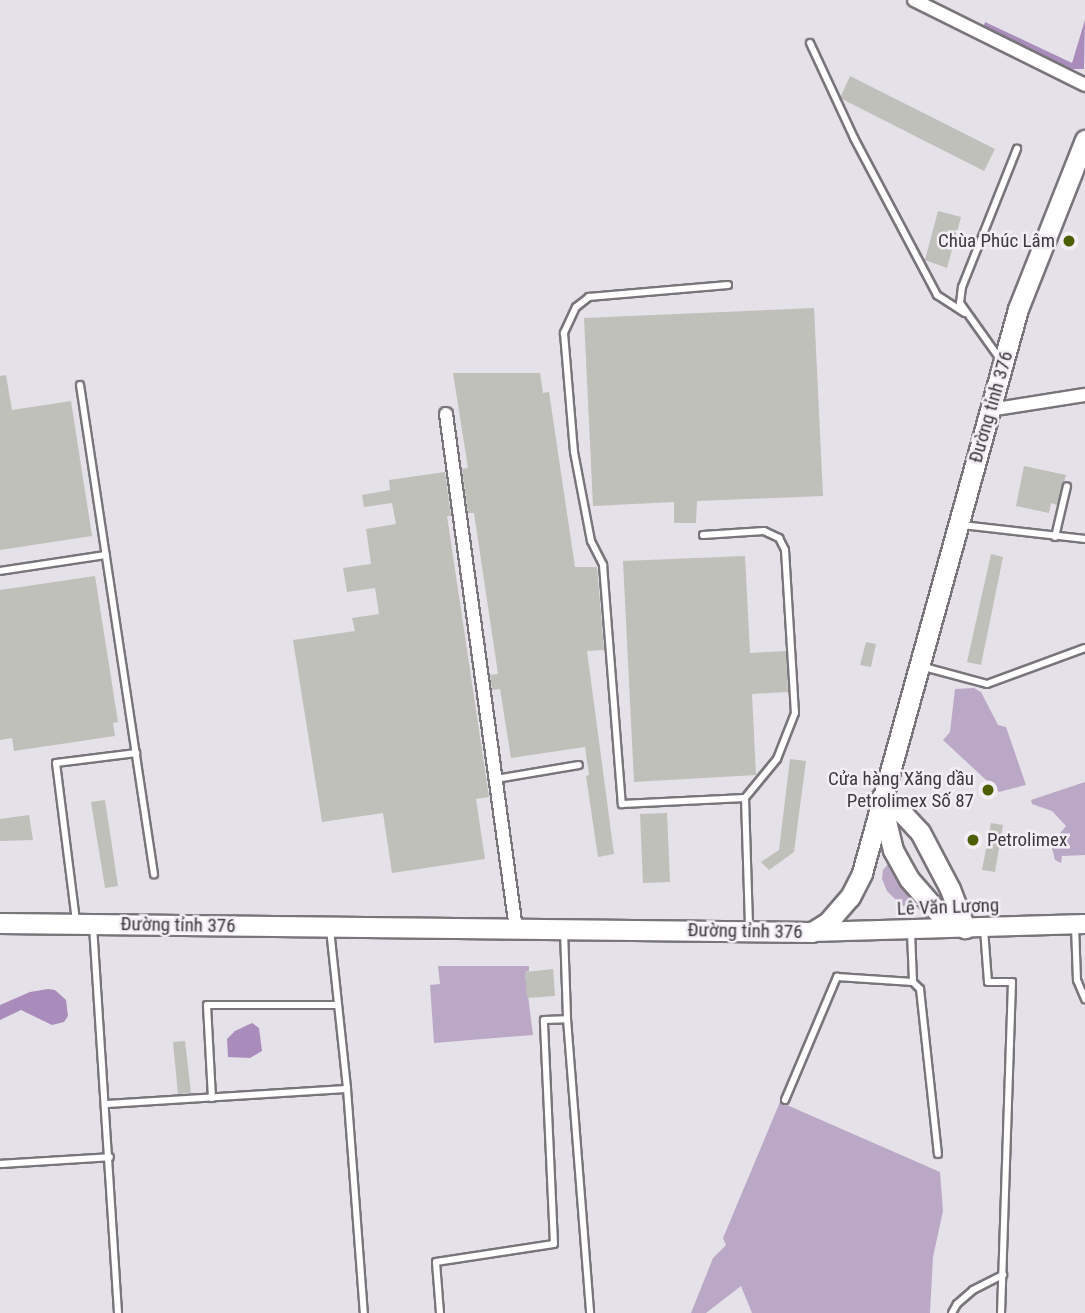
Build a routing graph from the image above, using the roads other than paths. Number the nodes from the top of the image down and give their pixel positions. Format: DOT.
graph roads {
  1 [pos="914,0"];
  2 [pos="810,43"];
  3 [pos="1085,85"];
  4 [pos="1085,141"];
  5 [pos="1017,149"];
  6 [pos="728,285"];
  7 [pos="965,313"];
  8 [pos="1003,363"];
  9 [pos="80,385"];
  10 [pos="1085,394"];
  11 [pos="990,410"];
  12 [pos="446,414"];
  13 [pos="1067,486"];
  14 [pos="958,524"];
  15 [pos="703,535"];
  16 [pos="1055,537"];
  17 [pos="1085,540"];
  18 [pos="106,555"];
  19 [pos="0,571"];
  20 [pos="1085,648"];
  21 [pos="918,666"];
  22 [pos="136,753"];
  23 [pos="579,765"];
  24 [pos="496,779"];
  25 [pos="745,798"];
  26 [pos="881,798"];
  27 [pos="154,874"];
  28 [pos="0,923"];
  29 [pos="85,924"];
  30 [pos="1080,924"];
  31 [pos="330,927"];
  32 [pos="975,928"];
  33 [pos="516,929"];
  34 [pos="564,929"];
  35 [pos="911,930"];
  36 [pos="749,931"];
  37 [pos="812,932"];
  38 [pos="913,982"];
  39 [pos="1085,999"];
  40 [pos="338,1005"];
  41 [pos="566,1019"];
  42 [pos="347,1089"];
  43 [pos="212,1098"];
  44 [pos="785,1100"];
  45 [pos="106,1104"];
  46 [pos="938,1154"];
  47 [pos="110,1157"];
  48 [pos="0,1164"];
  49 [pos="1003,1275"];
  50 [pos="118,1313"];
  51 [pos="364,1313"];
  52 [pos="440,1313"];
  53 [pos="590,1313"];
  54 [pos="952,1313"];
  55 [pos="1001,1313"];
  1 -- 3 [label="street"];
  2 -- 7 [label="lane"];
  4 -- 8 [label="main road, Đường tỉnh 376"];
  5 -- 7 [label="lane"];
  6 -- 25 [label="lane"];
  7 -- 8 [label="lane"];
  8 -- 11 [label="main road, Đường tỉnh 376"];
  9 -- 18 [label="lane"];
  10 -- 11 [label="street"];
  11 -- 14 [label="main road, Đường tỉnh 376"];
  12 -- 24 [label="street"];
  13 -- 16 [label="lane"];
  14 -- 16 [label="lane"];
  14 -- 21 [label="main road, Đường tỉnh 376"];
  15 -- 25 [label="lane"];
  16 -- 17 [label="lane"];
  18 -- 19 [label="lane"];
  18 -- 22 [label="lane"];
  20 -- 21 [label="lane"];
  21 -- 26 [label="main road, Đường tỉnh 376"];
  22 -- 27 [label="lane"];
  22 -- 29 [label="lane"];
  23 -- 24 [label="lane"];
  24 -- 33 [label="street"];
  25 -- 36 [label="lane"];
  26 -- 32 [label="main road"];
  26 -- 32 [label="main road"];
  26 -- 37 [label="main road, Đường tỉnh 376"];
  28 -- 29 [label="main road, Đường tỉnh 376"];
  29 -- 31 [label="main road, Đường tỉnh 376"];
  29 -- 45 [label="lane"];
  30 -- 32 [label="main road, Lê Văn Lương"];
  30 -- 39 [label="lane"];
  31 -- 33 [label="main road, Đường tỉnh 376"];
  31 -- 40 [label="lane"];
  32 -- 35 [label="main road, Lê Văn Lương"];
  32 -- 49 [label="lane"];
  33 -- 34 [label="main road, Đường tỉnh 376"];
  34 -- 36 [label="main road, Đường tỉnh 376"];
  34 -- 41 [label="lane"];
  35 -- 37 [label="main road, Lê Văn Lương"];
  35 -- 38 [label="lane"];
  36 -- 37 [label="main road, Đường tỉnh 376"];
  38 -- 44 [label="lane"];
  38 -- 46 [label="lane"];
  40 -- 42 [label="lane"];
  40 -- 43 [label="lane"];
  41 -- 52 [label="lane"];
  41 -- 53 [label="lane"];
  42 -- 43 [label="lane"];
  42 -- 51 [label="lane"];
  43 -- 45 [label="lane"];
  45 -- 47 [label="lane"];
  47 -- 48 [label="lane"];
  47 -- 50 [label="lane"];
  49 -- 54 [label="lane"];
  49 -- 55 [label="lane"];
}
